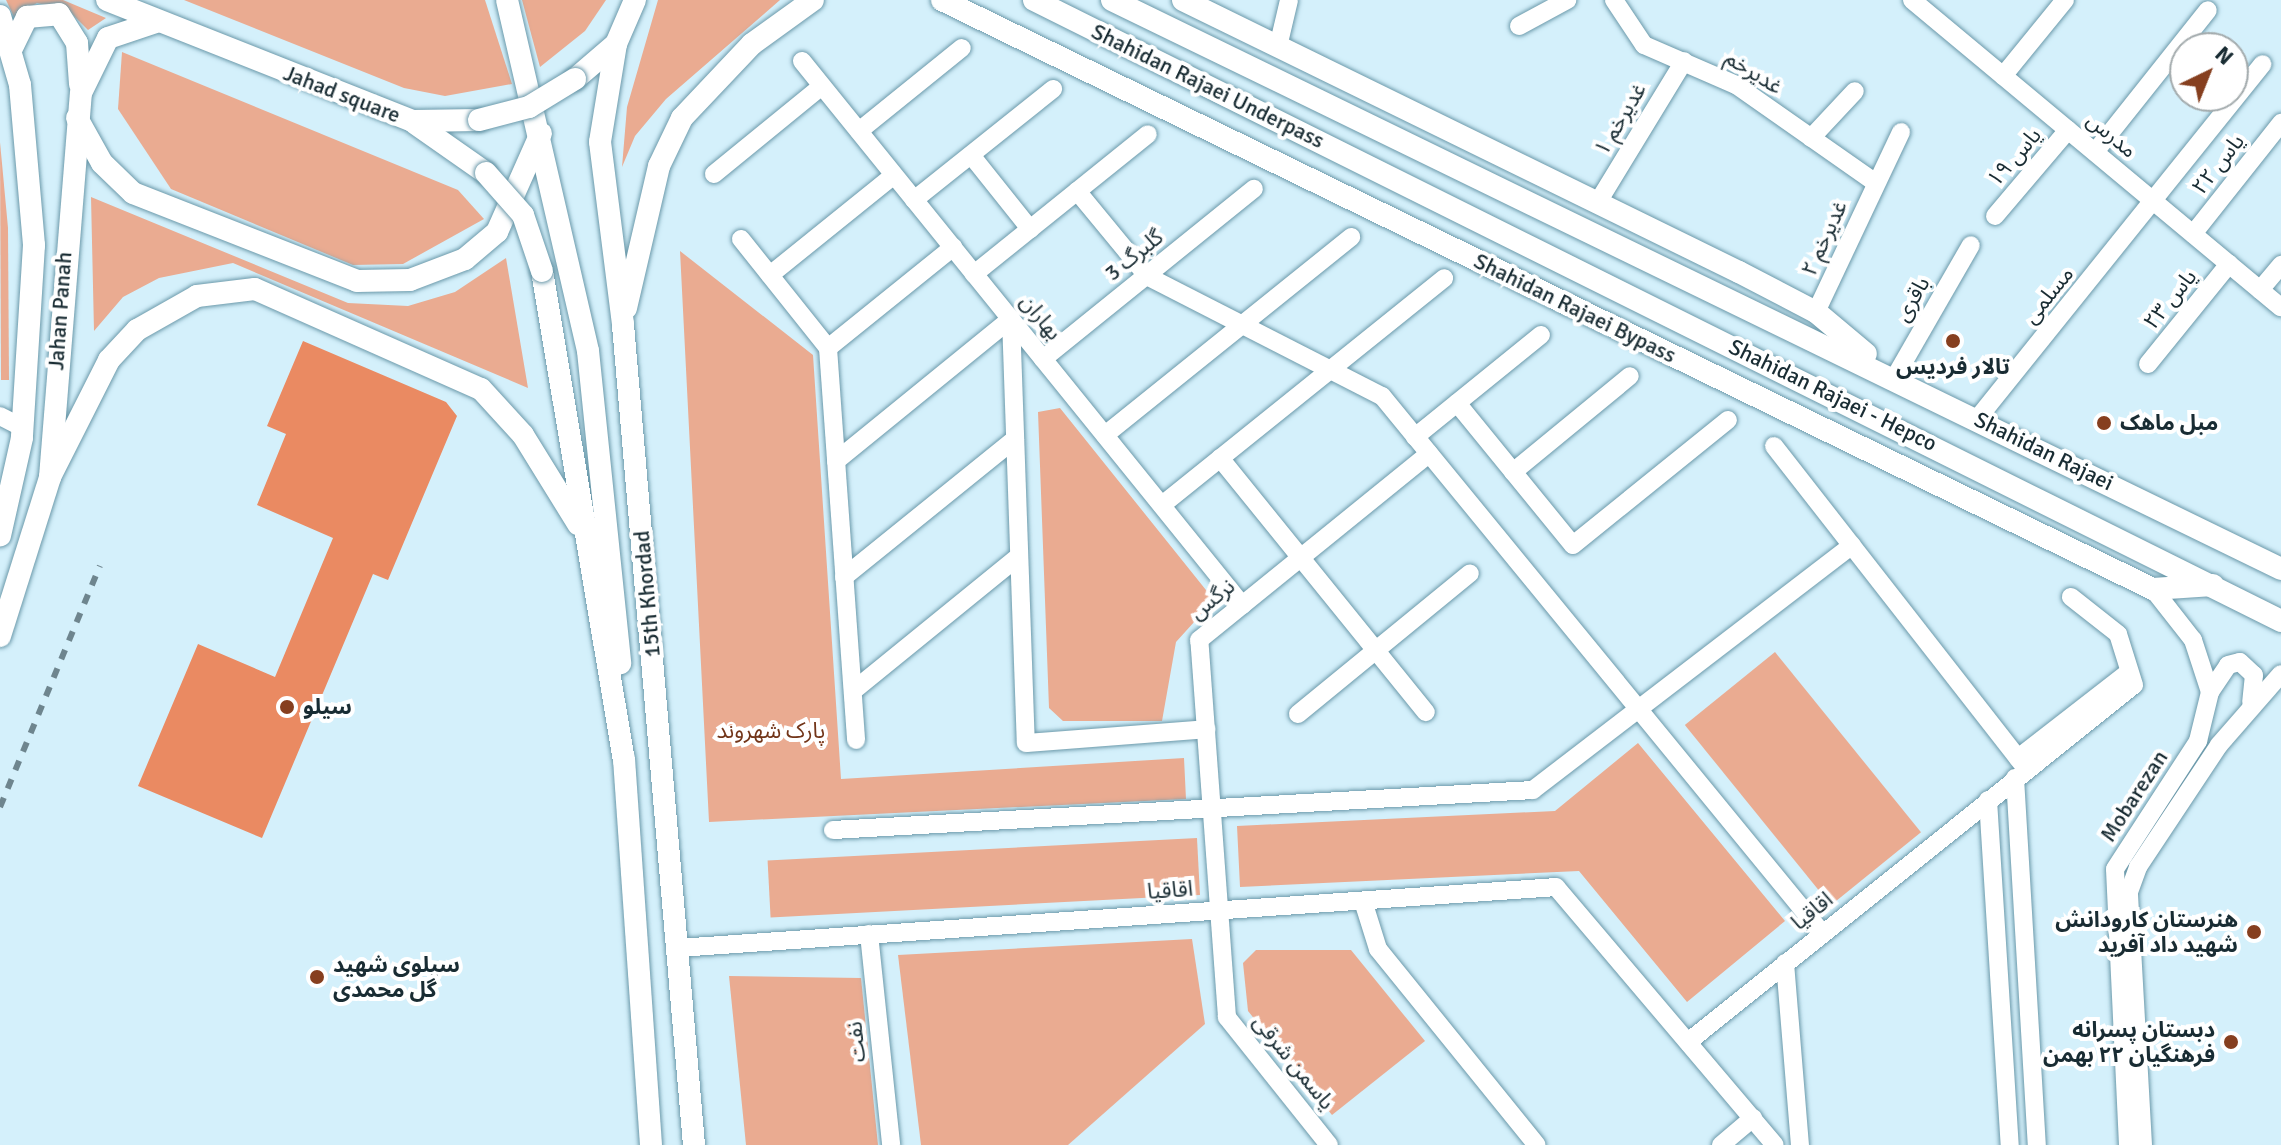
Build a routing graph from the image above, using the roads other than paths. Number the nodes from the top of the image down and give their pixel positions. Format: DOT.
graph roads {
  1 [pos="107,0"];
  2 [pos="507,0"];
  3 [pos="635,0"];
  4 [pos="813,0"];
  5 [pos="942,0"];
  6 [pos="1034,0"];
  7 [pos="1112,0"];
  8 [pos="1183,0"];
  9 [pos="1289,0"];
  10 [pos="1567,0"];
  11 [pos="1614,0"];
  12 [pos="2065,0"];
  13 [pos="1920,3"];
  14 [pos="2208,10"];
  15 [pos="0,16"];
  16 [pos="156,22"];
  17 [pos="1519,26"];
  18 [pos="616,44"];
  19 [pos="1278,47"];
  20 [pos="962,48"];
  21 [pos="11,50"];
  22 [pos="802,61"];
  23 [pos="1684,61"];
  24 [pos="2263,64"];
  25 [pos="2003,76"];
  26 [pos="822,86"];
  27 [pos="1053,89"];
  28 [pos="1855,91"];
  29 [pos="81,93"];
  30 [pos="77,118"];
  31 [pos="412,121"];
  32 [pos="2281,123"];
  33 [pos="2068,130"];
  34 [pos="859,131"];
  35 [pos="1901,132"];
  36 [pos="541,133"];
  37 [pos="1148,134"];
  38 [pos="1399,136"];
  39 [pos="1811,138"];
  40 [pos="1468,139"];
  41 [pos="2095,152"];
  42 [pos="971,155"];
  43 [pos="1383,173"];
  44 [pos="714,174"];
  45 [pos="894,175"];
  46 [pos="1876,183"];
  47 [pos="1254,189"];
  48 [pos="1077,191"];
  49 [pos="914,200"];
  50 [pos="1598,202"];
  51 [pos="2155,202"];
  52 [pos="1995,216"];
  53 [pos="1030,229"];
  54 [pos="2193,234"];
  55 [pos="1351,237"];
  56 [pos="741,239"];
  57 [pos="1971,245"];
  58 [pos="953,247"];
  59 [pos="2229,264"];
  60 [pos="2281,265"];
  61 [pos="974,274"];
  62 [pos="770,275"];
  63 [pos="1147,276"];
  64 [pos="1444,278"];
  65 [pos="2260,290"];
  66 [pos="2281,307"];
  67 [pos="1816,312"];
  68 [pos="1011,319"];
  69 [pos="623,325"];
  70 [pos="1242,325"];
  71 [pos="1541,335"];
  72 [pos="828,348"];
  73 [pos="1043,359"];
  74 [pos="2148,364"];
  75 [pos="1330,370"];
  76 [pos="1630,376"];
  77 [pos="1895,377"];
  78 [pos="1457,403"];
  79 [pos="0,416"];
  80 [pos="1978,418"];
  81 [pos="1728,420"];
  82 [pos="22,427"];
  83 [pos="1105,435"];
  84 [pos="1415,437"];
  85 [pos="1015,439"];
  86 [pos="1774,446"];
  87 [pos="1429,454"];
  88 [pos="1220,458"];
  89 [pos="836,461"];
  90 [pos="1513,472"];
  91 [pos="50,477"];
  92 [pos="1162,505"];
  93 [pos="0,536"];
  94 [pos="586,539"];
  95 [pos="1852,545"];
  96 [pos="1019,556"];
  97 [pos="1301,558"];
  98 [pos="2281,569"];
  99 [pos="1470,573"];
  100 [pos="844,577"];
  101 [pos="2213,585"];
  102 [pos="2153,589"];
  103 [pos="2071,597"];
  104 [pos="1242,605"];
  105 [pos="2281,621"];
  106 [pos="0,636"];
  107 [pos="1376,651"];
  108 [pos="2281,674"];
  109 [pos="853,691"];
  110 [pos="2210,692"];
  111 [pos="2251,702"];
  112 [pos="1640,711"];
  113 [pos="1426,712"];
  114 [pos="1298,714"];
  115 [pos="1206,729"];
  116 [pos="856,740"];
  117 [pos="624,759"];
  118 [pos="2020,768"];
  119 [pos="1988,800"];
  120 [pos="1213,808"];
  121 [pos="833,830"];
  122 [pos="1363,901"];
  123 [pos="1220,911"];
  124 [pos="1822,933"];
  125 [pos="869,934"];
  126 [pos="678,948"];
  127 [pos="1785,963"];
  128 [pos="1688,1042"];
  129 [pos="1753,1118"];
  130 [pos="651,1145"];
  131 [pos="694,1145"];
  132 [pos="891,1145"];
  133 [pos="1329,1145"];
  134 [pos="1537,1145"];
  135 [pos="1721,1145"];
  136 [pos="1775,1145"];
  137 [pos="1800,1145"];
  138 [pos="2010,1145"];
  139 [pos="2037,1145"];
  140 [pos="2128,1145"];
  141 [pos="2143,1145"];
  1 -- 16 [label="main road, Jahad square"];
  2 -- 36 [label="main road"];
  3 -- 18 [label="main road, Jahad square"];
  4 -- 69 [label="main road"];
  5 -- 102 [label="main road, Shahidan Rajaei Bypass"];
  6 -- 43 [label="main road, Shahidan Rajaei Underpass"];
  7 -- 38 [label="main road, Shahidan Rajaei Underpass"];
  8 -- 19 [label="main road"];
  9 -- 19 [label="street"];
  10 -- 17 [label="street"];
  11 -- 23 [label="street, غدیرخم"];
  12 -- 25 [label="street"];
  13 -- 25 [label="street, مدرس"];
  14 -- 41 [label="street"];
  15 -- 21 [label="main road, Jahan Panah"];
  16 -- 29 [label="main road, Jahan Panah"];
  16 -- 31 [label="main road, Jahad square"];
  18 -- 31 [label="main road, Jahad square, bridge"];
  18 -- 69 [label="main road, 15th Khordad"];
  19 -- 40 [label="main road"];
  20 -- 34 [label="street"];
  21 -- 29 [label="main road"];
  21 -- 82 [label="main road, Jahan Panah"];
  22 -- 26 [label="street, بهاران"];
  23 -- 39 [label="street, غدیرخم"];
  23 -- 50 [label="street, غدیرخم ۱"];
  24 -- 51 [label="street, مسلمی"];
  25 -- 33 [label="street, مدرس"];
  26 -- 34 [label="street, بهاران"];
  26 -- 44 [label="street"];
  27 -- 42 [label="street"];
  28 -- 39 [label="street"];
  29 -- 30 [label="main road, Jahan Panah"];
  30 -- 36 [label="main road"];
  30 -- 91 [label="main road, Jahan Panah"];
  31 -- 94 [label="main road, 15th Khordad, bridge"];
  32 -- 54 [label="street, یاس ۲۲"];
  33 -- 41 [label="street, مدرس"];
  33 -- 52 [label="street, یاس ۱۹"];
  34 -- 45 [label="street, بهاران"];
  35 -- 46 [label="street, غدیرخم ۲"];
  36 -- 117 [label="main road"];
  37 -- 48 [label="street"];
  38 -- 40 [label="main road"];
  38 -- 77 [label="main road, Shahidan Rajaei"];
  39 -- 46 [label="street, غدیرخم"];
  40 -- 50 [label="main road"];
  41 -- 51 [label="street, مدرس"];
  42 -- 49 [label="street"];
  42 -- 53 [label="street"];
  43 -- 101 [label="main road, Shahidan Rajaei - Hepco"];
  45 -- 49 [label="street, بهاران"];
  45 -- 62 [label="street"];
  46 -- 67 [label="street, غدیرخم ۲"];
  47 -- 63 [label="street, گلبرگ 3"];
  48 -- 53 [label="street"];
  48 -- 63 [label="street"];
  49 -- 58 [label="street, بهاران"];
  50 -- 67 [label="main road"];
  51 -- 54 [label="street, مدرس"];
  51 -- 80 [label="street, مسلمی"];
  53 -- 61 [label="street"];
  54 -- 59 [label="street, مدرس"];
  55 -- 70 [label="street"];
  56 -- 62 [label="street"];
  57 -- 77 [label="street, باقری"];
  58 -- 61 [label="street, بهاران"];
  58 -- 72 [label="street"];
  59 -- 65 [label="street, مدرس"];
  59 -- 74 [label="street, یاس ۲۳"];
  60 -- 65 [label="street"];
  61 -- 68 [label="street, بهاران"];
  62 -- 72 [label="street"];
  63 -- 70 [label="street"];
  63 -- 73 [label="street, گلبرگ 3"];
  64 -- 75 [label="street"];
  65 -- 66 [label="street, مدرس"];
  67 -- 77 [label="main road"];
  68 -- 73 [label="street, بهاران"];
  68 -- 85 [label="street"];
  68 -- 89 [label="street"];
  69 -- 126 [label="main road, 15th Khordad"];
  70 -- 75 [label="street"];
  70 -- 83 [label="street"];
  71 -- 78 [label="street"];
  72 -- 89 [label="street"];
  73 -- 83 [label="street, بهاران"];
  75 -- 84 [label="street"];
  75 -- 88 [label="street"];
  76 -- 90 [label="street"];
  77 -- 80 [label="main road, Shahidan Rajaei"];
  78 -- 84 [label="street"];
  78 -- 90 [label="street"];
  79 -- 82 [label="street"];
  80 -- 98 [label="main road, Shahidan Rajaei"];
  81 -- 90 [label="street"];
  82 -- 93 [label="main road, Jahan Panah"];
  83 -- 92 [label="street, بهاران"];
  84 -- 87 [label="street"];
  85 -- 96 [label="street"];
  85 -- 100 [label="street"];
  86 -- 95 [label="street"];
  87 -- 97 [label="street, نرگس"];
  87 -- 112 [label="street"];
  88 -- 92 [label="street"];
  88 -- 97 [label="street"];
  89 -- 100 [label="street"];
  91 -- 94 [label="main road"];
  91 -- 106 [label="main road, Jahan Panah"];
  92 -- 104 [label="street, بهاران"];
  94 -- 117 [label="main road, 15th Khordad"];
  95 -- 112 [label="street"];
  95 -- 118 [label="street"];
  96 -- 109 [label="street"];
  96 -- 115 [label="street"];
  97 -- 104 [label="street, نرگس"];
  97 -- 107 [label="street"];
  99 -- 107 [label="street"];
  100 -- 109 [label="street"];
  101 -- 102 [label="main road, Shahidan Rajaei Bypass"];
  101 -- 105 [label="main road, Shahidan Rajaei - Hepco"];
  102 -- 110 [label="street"];
  103 -- 118 [label="street, اقاقیا"];
  104 -- 115 [label="street, نرگس"];
  107 -- 113 [label="street"];
  107 -- 114 [label="street"];
  108 -- 111 [label="street, Mobarezan"];
  109 -- 116 [label="street"];
  110 -- 111 [label="street"];
  110 -- 140 [label="street, Mobarezan"];
  111 -- 141 [label="street, Mobarezan"];
  112 -- 120 [label="street"];
  112 -- 124 [label="street"];
  115 -- 120 [label="street, نرگس"];
  117 -- 130 [label="main road, 15th Khordad"];
  118 -- 119 [label="street, اقاقیا"];
  118 -- 139 [label="street"];
  119 -- 124 [label="street, اقاقیا"];
  119 -- 138 [label="street"];
  120 -- 121 [label="street"];
  120 -- 123 [label="street, نرگس"];
  122 -- 123 [label="street, اقاقیا"];
  122 -- 128 [label="street, اقاقیا"];
  122 -- 134 [label="street"];
  123 -- 125 [label="street, اقاقیا"];
  123 -- 133 [label="street, یاسمن شرقی"];
  124 -- 127 [label="street, اقاقیا"];
  125 -- 126 [label="street, اقاقیا"];
  125 -- 132 [label="street, نفت"];
  126 -- 131 [label="main road, 15th Khordad"];
  127 -- 128 [label="street, اقاقیا"];
  127 -- 137 [label="street"];
  128 -- 129 [label="street"];
  129 -- 135 [label="street"];
  129 -- 136 [label="street"];
}
